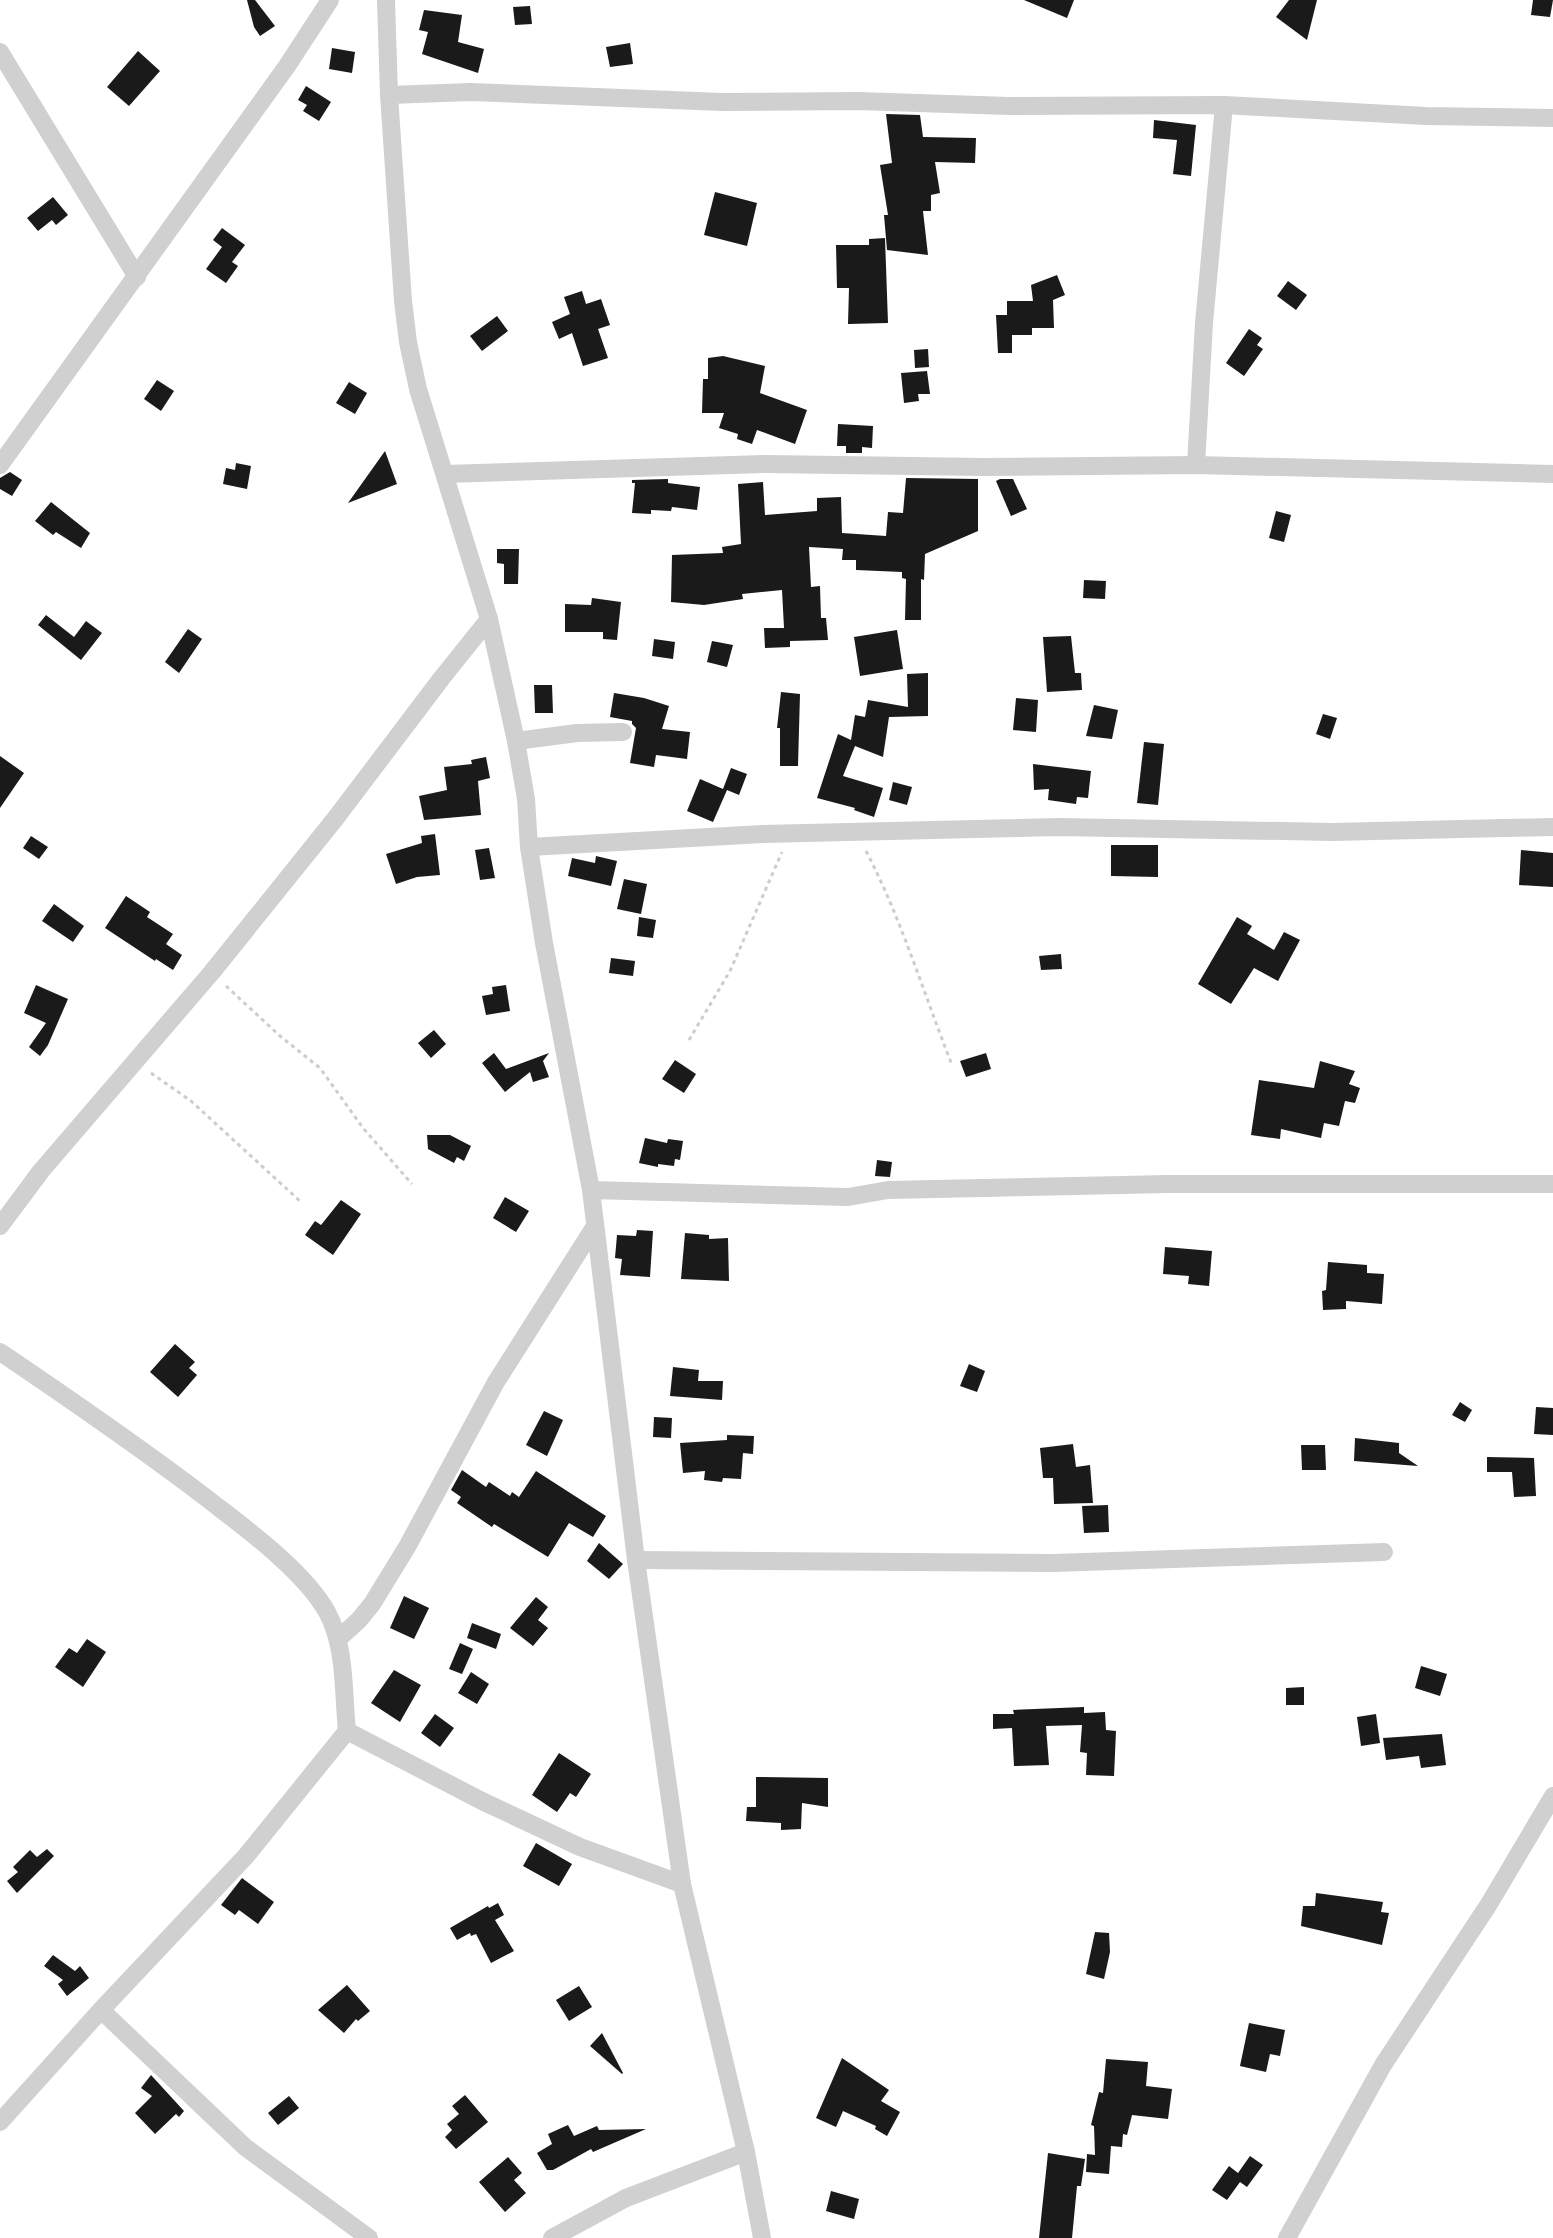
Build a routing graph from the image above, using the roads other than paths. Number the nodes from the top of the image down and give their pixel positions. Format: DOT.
graph roads {
  1 [pos="330,0"];
  2 [pos="386,0"];
  3 [pos="0,52"];
  4 [pos="389,95"];
  5 [pos="1224,105"];
  6 [pos="1553,118"];
  7 [pos="137,277"];
  8 [pos="0,465"];
  9 [pos="1196,465"];
  10 [pos="446,474"];
  11 [pos="1553,474"];
  12 [pos="489,619"];
  13 [pos="623,732"];
  14 [pos="516,741"];
  15 [pos="1553,827"];
  16 [pos="529,847"];
  17 [pos="1553,1184"];
  18 [pos="591,1190"];
  19 [pos="0,1226"];
  20 [pos="595,1226"];
  21 [pos="0,1352"];
  22 [pos="1384,1552"];
  23 [pos="636,1560"];
  24 [pos="338,1639"];
  25 [pos="347,1731"];
  26 [pos="1553,1796"];
  27 [pos="682,1884"];
  28 [pos="101,2010"];
  29 [pos="0,2122"];
  30 [pos="746,2152"];
  31 [pos="369,2238"];
  32 [pos="552,2238"];
  33 [pos="762,2238"];
  34 [pos="1287,2238"];
  1 -- 7 [label="street"];
  2 -- 4 [label="street"];
  3 -- 7 [label="street"];
  4 -- 5 [label="street"];
  4 -- 10 [label="street"];
  5 -- 6 [label="street"];
  5 -- 9 [label="street"];
  7 -- 8 [label="street"];
  9 -- 10 [label="street"];
  9 -- 11 [label="street"];
  10 -- 12 [label="street"];
  12 -- 14 [label="street"];
  12 -- 19 [label="street"];
  13 -- 14 [label="street"];
  14 -- 16 [label="street"];
  15 -- 16 [label="street"];
  16 -- 18 [label="street"];
  17 -- 18 [label="street"];
  18 -- 20 [label="street"];
  20 -- 23 [label="street"];
  20 -- 24 [label="street"];
  21 -- 24 [label="street"];
  22 -- 23 [label="street"];
  23 -- 27 [label="street"];
  24 -- 25 [label="street"];
  25 -- 27 [label="street"];
  25 -- 28 [label="street"];
  26 -- 34 [label="street"];
  27 -- 30 [label="street"];
  28 -- 29 [label="street"];
  28 -- 31 [label="street"];
  30 -- 32 [label="street"];
  30 -- 33 [label="street"];
}
